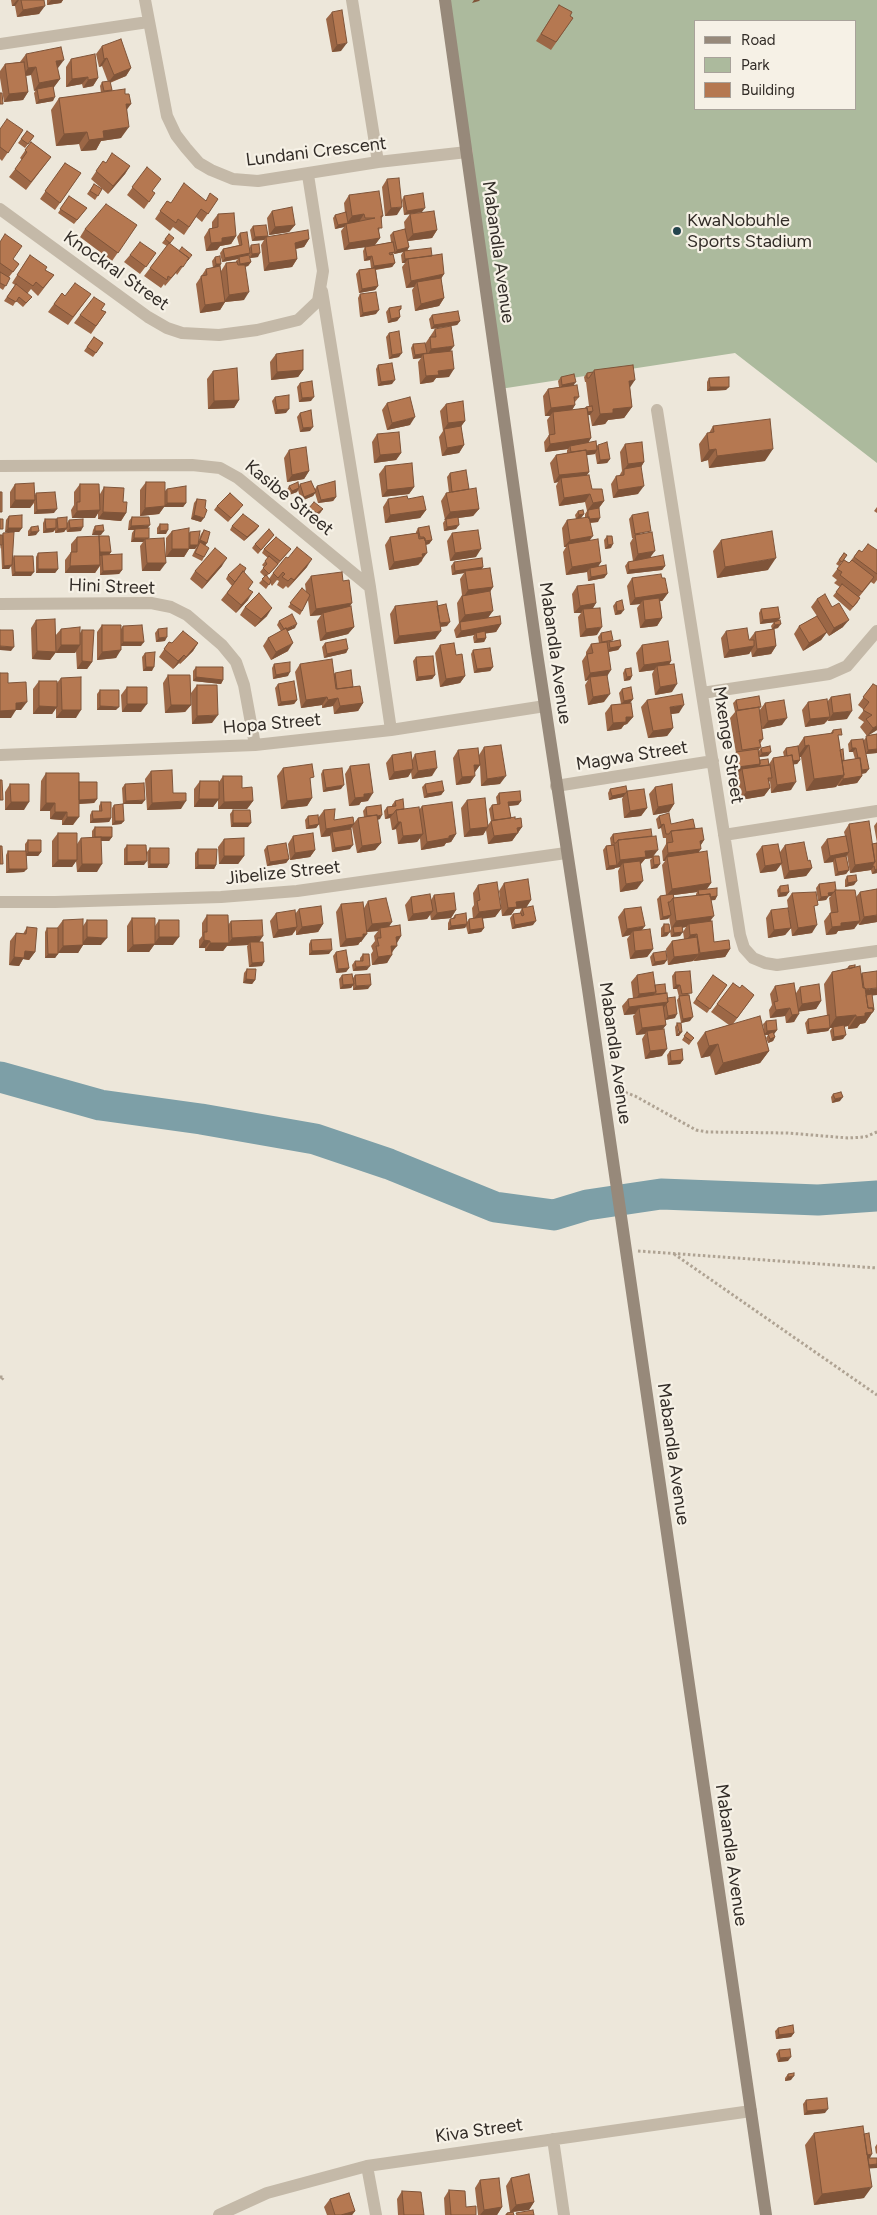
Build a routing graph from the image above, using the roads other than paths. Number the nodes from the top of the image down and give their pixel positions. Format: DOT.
graph roads {
  1 [pos="145,0"];
  2 [pos="352,0"];
  3 [pos="445,0"];
  4 [pos="148,22"];
  5 [pos="0,44"];
  6 [pos="467,152"];
  7 [pos="378,162"];
  8 [pos="308,175"];
  9 [pos="0,209"];
  10 [pos="321,286"];
  11 [pos="657,410"];
  12 [pos="0,466"];
  13 [pos="370,587"];
  14 [pos="0,604"];
  15 [pos="877,631"];
  16 [pos="702,693"];
  17 [pos="545,706"];
  18 [pos="391,730"];
  19 [pos="255,745"];
  20 [pos="0,755"];
  21 [pos="713,761"];
  22 [pos="556,786"];
  23 [pos="877,811"];
  24 [pos="724,835"];
  25 [pos="566,853"];
  26 [pos="0,902"];
  27 [pos="877,951"];
  28 [pos="751,2111"];
  29 [pos="552,2139"];
  30 [pos="367,2166"];
  31 [pos="219,2215"];
  32 [pos="376,2215"];
  33 [pos="564,2215"];
  34 [pos="766,2215"];
  1 -- 4 [label="street, Lundani Crescent"];
  2 -- 7 [label="street"];
  3 -- 6 [label="street, Mabandla Avenue"];
  4 -- 5 [label="street"];
  4 -- 8 [label="street, Lundani Crescent"];
  6 -- 7 [label="street, Lundani Crescent"];
  6 -- 17 [label="street, Mabandla Avenue"];
  7 -- 8 [label="street, Lundani Crescent"];
  8 -- 10 [label="street, Knockral Street"];
  9 -- 10 [label="street, Knockral Street"];
  10 -- 13 [label="street, Knockral Street"];
  11 -- 16 [label="street, Mxenge Street"];
  12 -- 13 [label="street, Kasibe Street"];
  13 -- 18 [label="street"];
  14 -- 19 [label="street, Hini Street"];
  15 -- 16 [label="street"];
  16 -- 21 [label="street, Mxenge Street"];
  17 -- 18 [label="street, Hopa Street"];
  17 -- 22 [label="street, Mabandla Avenue"];
  18 -- 19 [label="street, Hopa Street"];
  19 -- 20 [label="street, Hopa Street"];
  21 -- 22 [label="street, Magwa Street"];
  21 -- 24 [label="street, Mxenge Street"];
  22 -- 25 [label="street, Mabandla Avenue"];
  23 -- 24 [label="street"];
  24 -- 27 [label="street, Mxenge Street"];
  25 -- 26 [label="street, Jibelize Street"];
  25 -- 28 [label="street, Mabandla Avenue"];
  28 -- 29 [label="street, Kiva Street"];
  28 -- 34 [label="street, Mabandla Avenue"];
  29 -- 30 [label="street, Kiva Street"];
  29 -- 33 [label="street"];
  30 -- 31 [label="street, Kiva Street"];
  30 -- 32 [label="street"];
}
